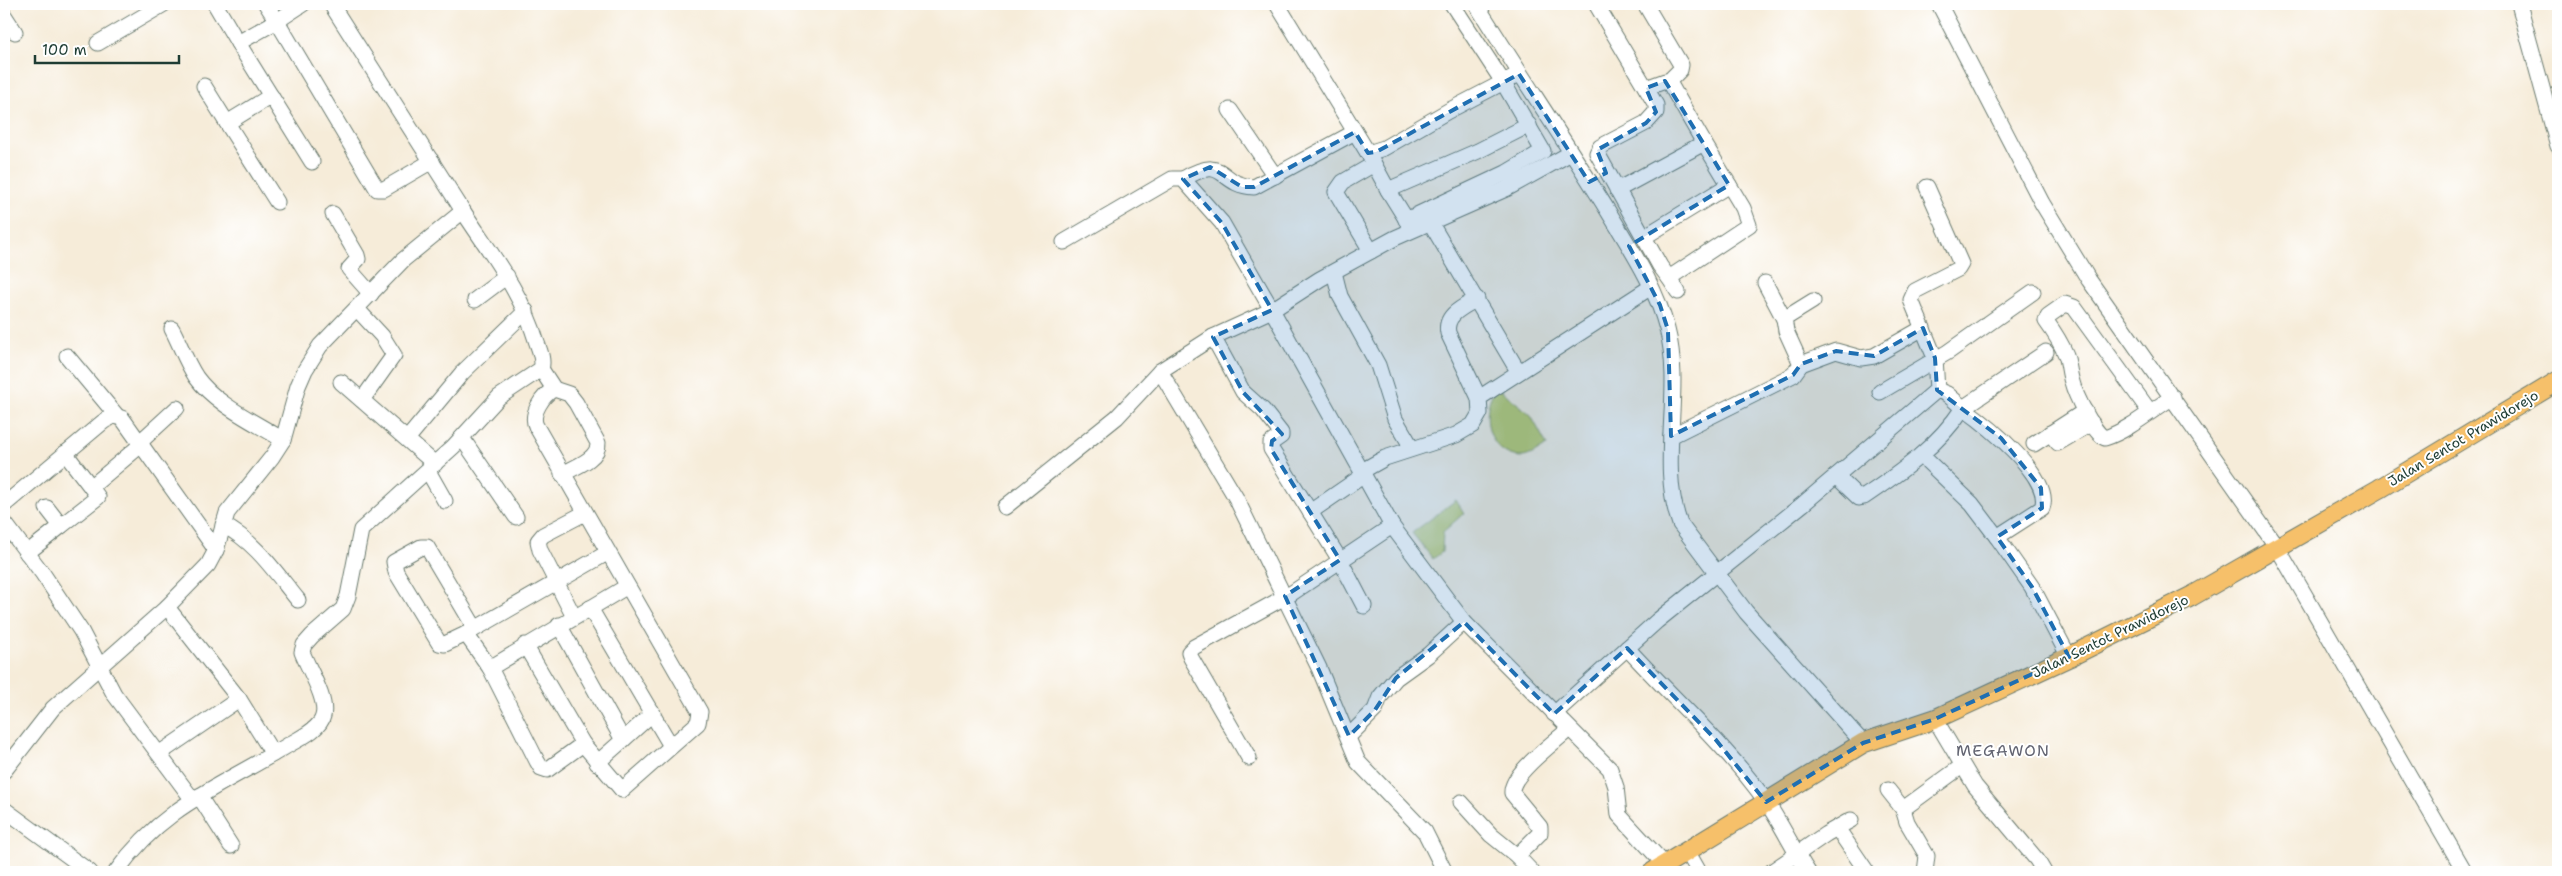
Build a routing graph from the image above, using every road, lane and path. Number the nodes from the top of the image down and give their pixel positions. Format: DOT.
graph roads {
  1 [pos="164,4"];
  2 [pos="215,4"];
  3 [pos="266,4"];
  4 [pos="303,4"];
  5 [pos="331,4"];
  6 [pos="1277,4"];
  7 [pos="1476,4"];
  8 [pos="1596,4"];
  9 [pos="1645,4"];
  10 [pos="1939,4"];
  11 [pos="2519,4"];
  12 [pos="1456,5"];
  13 [pos="4,15"];
  14 [pos="277,21"];
  15 [pos="15,32"];
  16 [pos="98,43"];
  17 [pos="238,43"];
  18 [pos="1519,74"];
  19 [pos="1503,82"];
  20 [pos="1668,82"];
  21 [pos="204,86"];
  22 [pos="1646,88"];
  23 [pos="271,96"];
  24 [pos="1230,110"];
  25 [pos="227,122"];
  26 [pos="1529,126"];
  27 [pos="1354,132"];
  28 [pos="1704,143"];
  29 [pos="2558,146"];
  30 [pos="1571,153"];
  31 [pos="1371,159"];
  32 [pos="312,162"];
  33 [pos="432,162"];
  34 [pos="1275,176"];
  35 [pos="1597,178"];
  36 [pos="1183,179"];
  37 [pos="1729,185"];
  38 [pos="1928,187"];
  39 [pos="1388,190"];
  40 [pos="1617,190"];
  41 [pos="277,202"];
  42 [pos="463,211"];
  43 [pos="333,214"];
  44 [pos="1621,218"];
  45 [pos="1430,222"];
  46 [pos="1409,224"];
  47 [pos="1644,237"];
  48 [pos="1064,242"];
  49 [pos="1371,251"];
  50 [pos="1334,272"];
  51 [pos="507,276"];
  52 [pos="1670,278"];
  53 [pos="1765,283"];
  54 [pos="1651,287"];
  55 [pos="1678,292"];
  56 [pos="2033,292"];
  57 [pos="371,294"];
  58 [pos="1477,299"];
  59 [pos="475,300"];
  60 [pos="1813,300"];
  61 [pos="356,309"];
  62 [pos="1272,310"];
  63 [pos="526,311"];
  64 [pos="1784,319"];
  65 [pos="1923,328"];
  66 [pos="172,329"];
  67 [pos="1213,337"];
  68 [pos="2046,352"];
  69 [pos="67,356"];
  70 [pos="1935,358"];
  71 [pos="1801,364"];
  72 [pos="541,369"];
  73 [pos="1160,371"];
  74 [pos="1518,371"];
  75 [pos="2558,381"];
  76 [pos="341,382"];
  77 [pos="554,389"];
  78 [pos="1937,390"];
  79 [pos="1880,392"];
  80 [pos="2173,396"];
  81 [pos="1479,398"];
  82 [pos="362,400"];
  83 [pos="177,408"];
  84 [pos="1963,408"];
  85 [pos="2150,412"];
  86 [pos="117,416"];
  87 [pos="2089,417"];
  88 [pos="1671,436"];
  89 [pos="408,438"];
  90 [pos="462,438"];
  91 [pos="283,440"];
  92 [pos="141,443"];
  93 [pos="2034,444"];
  94 [pos="1410,449"];
  95 [pos="65,453"];
  96 [pos="1921,455"];
  97 [pos="431,467"];
  98 [pos="1363,473"];
  99 [pos="562,474"];
  100 [pos="1836,476"];
  101 [pos="91,486"];
  102 [pos="445,501"];
  103 [pos="4,505"];
  104 [pos="1005,507"];
  105 [pos="47,508"];
  106 [pos="1310,512"];
  107 [pos="585,513"];
  108 [pos="516,517"];
  109 [pos="4,522"];
  110 [pos="223,525"];
  111 [pos="61,526"];
  112 [pos="1392,526"];
  113 [pos="1998,537"];
  114 [pos="2277,547"];
  115 [pos="216,550"];
  116 [pos="607,552"];
  117 [pos="27,553"];
  118 [pos="1340,560"];
  119 [pos="1716,573"];
  120 [pos="556,582"];
  121 [pos="626,586"];
  122 [pos="1285,596"];
  123 [pos="298,600"];
  124 [pos="1364,606"];
  125 [pos="166,607"];
  126 [pos="590,608"];
  127 [pos="574,617"];
  128 [pos="1464,622"];
  129 [pos="559,625"];
  130 [pos="470,631"];
  131 [pos="525,645"];
  132 [pos="1627,648"];
  133 [pos="2069,657"];
  134 [pos="98,667"];
  135 [pos="490,668"];
  136 [pos="240,699"];
  137 [pos="653,713"];
  138 [pos="1554,714"];
  139 [pos="1935,719"];
  140 [pos="1569,729"];
  141 [pos="1349,736"];
  142 [pos="623,740"];
  143 [pos="1863,743"];
  144 [pos="583,744"];
  145 [pos="671,746"];
  146 [pos="160,753"];
  147 [pos="273,754"];
  148 [pos="1249,758"];
  149 [pos="597,763"];
  150 [pos="1962,766"];
  151 [pos="4,771"];
  152 [pos="1888,790"];
  153 [pos="196,798"];
  154 [pos="1461,802"];
  155 [pos="1766,802"];
  156 [pos="4,809"];
  157 [pos="1903,809"];
  158 [pos="1851,820"];
  159 [pos="1837,828"];
  160 [pos="231,846"];
  161 [pos="1687,851"];
  162 [pos="1796,854"];
  163 [pos="1517,856"];
  164 [pos="1659,869"];
  165 [pos="90,872"];
  166 [pos="116,872"];
  167 [pos="1445,872"];
  168 [pos="1532,872"];
  169 [pos="1699,872"];
  170 [pos="1771,872"];
  171 [pos="1808,872"];
  172 [pos="1867,872"];
  173 [pos="1925,872"];
  174 [pos="2044,872"];
  175 [pos="2465,872"];
  1 -- 16 [label="street"];
  2 -- 17 [label="street"];
  3 -- 14 [label="street"];
  4 -- 14 [label="street"];
  5 -- 33 [label="street"];
  6 -- 27 [label="street"];
  7 -- 18 [label="street"];
  8 -- 22 [label="street"];
  9 -- 20 [label="street"];
  10 -- 80 [label="street"];
  11 -- 29 [label="street"];
  12 -- 19 [label="street"];
  13 -- 15 [label="street"];
  14 -- 17 [label="street"];
  14 -- 33 [label="street"];
  17 -- 23 [label="street"];
  18 -- 19 [label="street"];
  18 -- 30 [label="street"];
  19 -- 26 [label="street"];
  19 -- 31 [label="street"];
  20 -- 22 [label="street"];
  20 -- 28 [label="street"];
  21 -- 25 [label="street"];
  22 -- 35 [label="street"];
  23 -- 25 [label="street"];
  23 -- 32 [label="street"];
  24 -- 34 [label="street"];
  25 -- 41 [label="street"];
  26 -- 39 [label="street"];
  26 -- 46 [label="street"];
  27 -- 31 [label="street"];
  27 -- 34 [label="street"];
  28 -- 37 [label="street"];
  28 -- 40 [label="street"];
  30 -- 35 [label="street"];
  30 -- 45 [label="street"];
  31 -- 39 [label="street"];
  31 -- 49 [label="street"];
  33 -- 42 [label="street"];
  34 -- 36 [label="street"];
  35 -- 40 [label="street"];
  35 -- 44 [label="street"];
  36 -- 48 [label="street"];
  36 -- 62 [label="street"];
  37 -- 47 [label="street"];
  37 -- 52 [label="street"];
  38 -- 65 [label="street"];
  39 -- 46 [label="street"];
  40 -- 44 [label="street"];
  42 -- 51 [label="street"];
  42 -- 57 [label="street"];
  43 -- 57 [label="street"];
  44 -- 47 [label="street"];
  44 -- 54 [label="street"];
  45 -- 46 [label="street"];
  45 -- 58 [label="street"];
  46 -- 49 [label="street"];
  47 -- 52 [label="street"];
  49 -- 50 [label="street"];
  50 -- 62 [label="street"];
  50 -- 94 [label="street"];
  51 -- 59 [label="street"];
  51 -- 63 [label="street"];
  52 -- 55 [label="street"];
  53 -- 64 [label="street"];
  54 -- 74 [label="street"];
  54 -- 88 [label="street"];
  56 -- 70 [label="street"];
  57 -- 61 [label="street"];
  58 -- 74 [label="street"];
  58 -- 81 [label="street"];
  60 -- 64 [label="street"];
  61 -- 82 [label="street"];
  61 -- 91 [label="street"];
  62 -- 67 [label="street"];
  62 -- 98 [label="street"];
  63 -- 72 [label="street"];
  63 -- 89 [label="street"];
  64 -- 71 [label="street"];
  65 -- 70 [label="street"];
  65 -- 71 [label="street"];
  66 -- 91 [label="street"];
  67 -- 73 [label="street"];
  67 -- 106 [label="street"];
  68 -- 84 [label="street"];
  69 -- 86 [label="street"];
  70 -- 78 [label="street"];
  70 -- 79 [label="street"];
  71 -- 88 [label="street"];
  72 -- 77 [label="street"];
  72 -- 90 [label="street"];
  73 -- 104 [label="street"];
  73 -- 122 [label="street"];
  74 -- 81 [label="street"];
  75 -- 114 [label="main road, Jalan Sentot Prawidorejo"];
  76 -- 82 [label="street"];
  77 -- 99 [label="street"];
  77 -- 99 [label="street"];
  78 -- 84 [label="street"];
  78 -- 100 [label="street"];
  80 -- 85 [label="street"];
  80 -- 114 [label="street"];
  81 -- 94 [label="street"];
  82 -- 89 [label="street"];
  83 -- 92 [label="street"];
  84 -- 96 [label="street"];
  84 -- 113 [label="street"];
  85 -- 87 [label="street"];
  85 -- 87 [label="street"];
  86 -- 92 [label="street"];
  86 -- 95 [label="street"];
  87 -- 93 [label="street"];
  88 -- 119 [label="street"];
  89 -- 97 [label="street"];
  90 -- 97 [label="street"];
  90 -- 108 [label="street"];
  91 -- 110 [label="street"];
  92 -- 101 [label="street"];
  92 -- 115 [label="street"];
  94 -- 98 [label="street"];
  95 -- 101 [label="street"];
  95 -- 103 [label="street"];
  96 -- 100 [label="street"];
  96 -- 113 [label="street"];
  97 -- 102 [label="street"];
  97 -- 147 [label="street"];
  98 -- 106 [label="street"];
  98 -- 112 [label="street"];
  99 -- 107 [label="street"];
  100 -- 119 [label="street"];
  101 -- 111 [label="street"];
  105 -- 111 [label="street"];
  106 -- 118 [label="street"];
  107 -- 116 [label="street"];
  107 -- 120 [label="street"];
  109 -- 117 [label="street"];
  110 -- 115 [label="street"];
  110 -- 123 [label="street"];
  111 -- 117 [label="street"];
  112 -- 118 [label="street"];
  112 -- 128 [label="street"];
  113 -- 133 [label="street"];
  114 -- 133 [label="main road, Jalan Sentot Prawidorejo"];
  114 -- 175 [label="street"];
  115 -- 125 [label="street"];
  116 -- 120 [label="street"];
  116 -- 121 [label="street"];
  117 -- 134 [label="street"];
  118 -- 122 [label="street"];
  118 -- 124 [label="street"];
  119 -- 132 [label="street"];
  119 -- 143 [label="street"];
  120 -- 127 [label="street"];
  120 -- 130 [label="street"];
  121 -- 126 [label="street"];
  121 -- 145 [label="street"];
  122 -- 141 [label="street"];
  122 -- 148 [label="street"];
  125 -- 134 [label="street"];
  125 -- 136 [label="street"];
  126 -- 127 [label="street"];
  126 -- 137 [label="street"];
  127 -- 129 [label="street"];
  128 -- 138 [label="street"];
  128 -- 141 [label="street"];
  129 -- 131 [label="street"];
  129 -- 142 [label="street"];
  130 -- 130 [label="street"];
  130 -- 135 [label="street"];
  131 -- 135 [label="street"];
  131 -- 144 [label="street"];
  132 -- 138 [label="street"];
  132 -- 155 [label="street"];
  133 -- 139 [label="main road, Jalan Sentot Prawidorejo"];
  134 -- 146 [label="street"];
  134 -- 151 [label="street"];
  135 -- 144 [label="street"];
  136 -- 146 [label="street"];
  136 -- 147 [label="street"];
  137 -- 142 [label="street"];
  137 -- 145 [label="street"];
  138 -- 140 [label="street"];
  139 -- 143 [label="main road, Jalan Sentot Prawidorejo"];
  139 -- 150 [label="street"];
  140 -- 163 [label="street"];
  140 -- 164 [label="street"];
  141 -- 167 [label="street"];
  142 -- 149 [label="street"];
  143 -- 155 [label="main road, Jalan Sentot Prawidorejo"];
  144 -- 149 [label="street"];
  145 -- 149 [label="street"];
  146 -- 153 [label="street"];
  147 -- 153 [label="street"];
  150 -- 157 [label="street"];
  150 -- 174 [label="street"];
  152 -- 157 [label="street"];
  153 -- 160 [label="street"];
  153 -- 166 [label="street"];
  154 -- 163 [label="street"];
  155 -- 161 [label="main road, Jalan Sentot Prawidorejo"];
  155 -- 162 [label="street"];
  156 -- 165 [label="street"];
  157 -- 173 [label="street"];
  158 -- 159 [label="street"];
  159 -- 162 [label="street"];
  159 -- 172 [label="street"];
  161 -- 164 [label="main road, Jalan Sentot Prawidorejo"];
  161 -- 169 [label="street"];
  162 -- 170 [label="street"];
  162 -- 171 [label="street"];
  163 -- 168 [label="street"];
}
